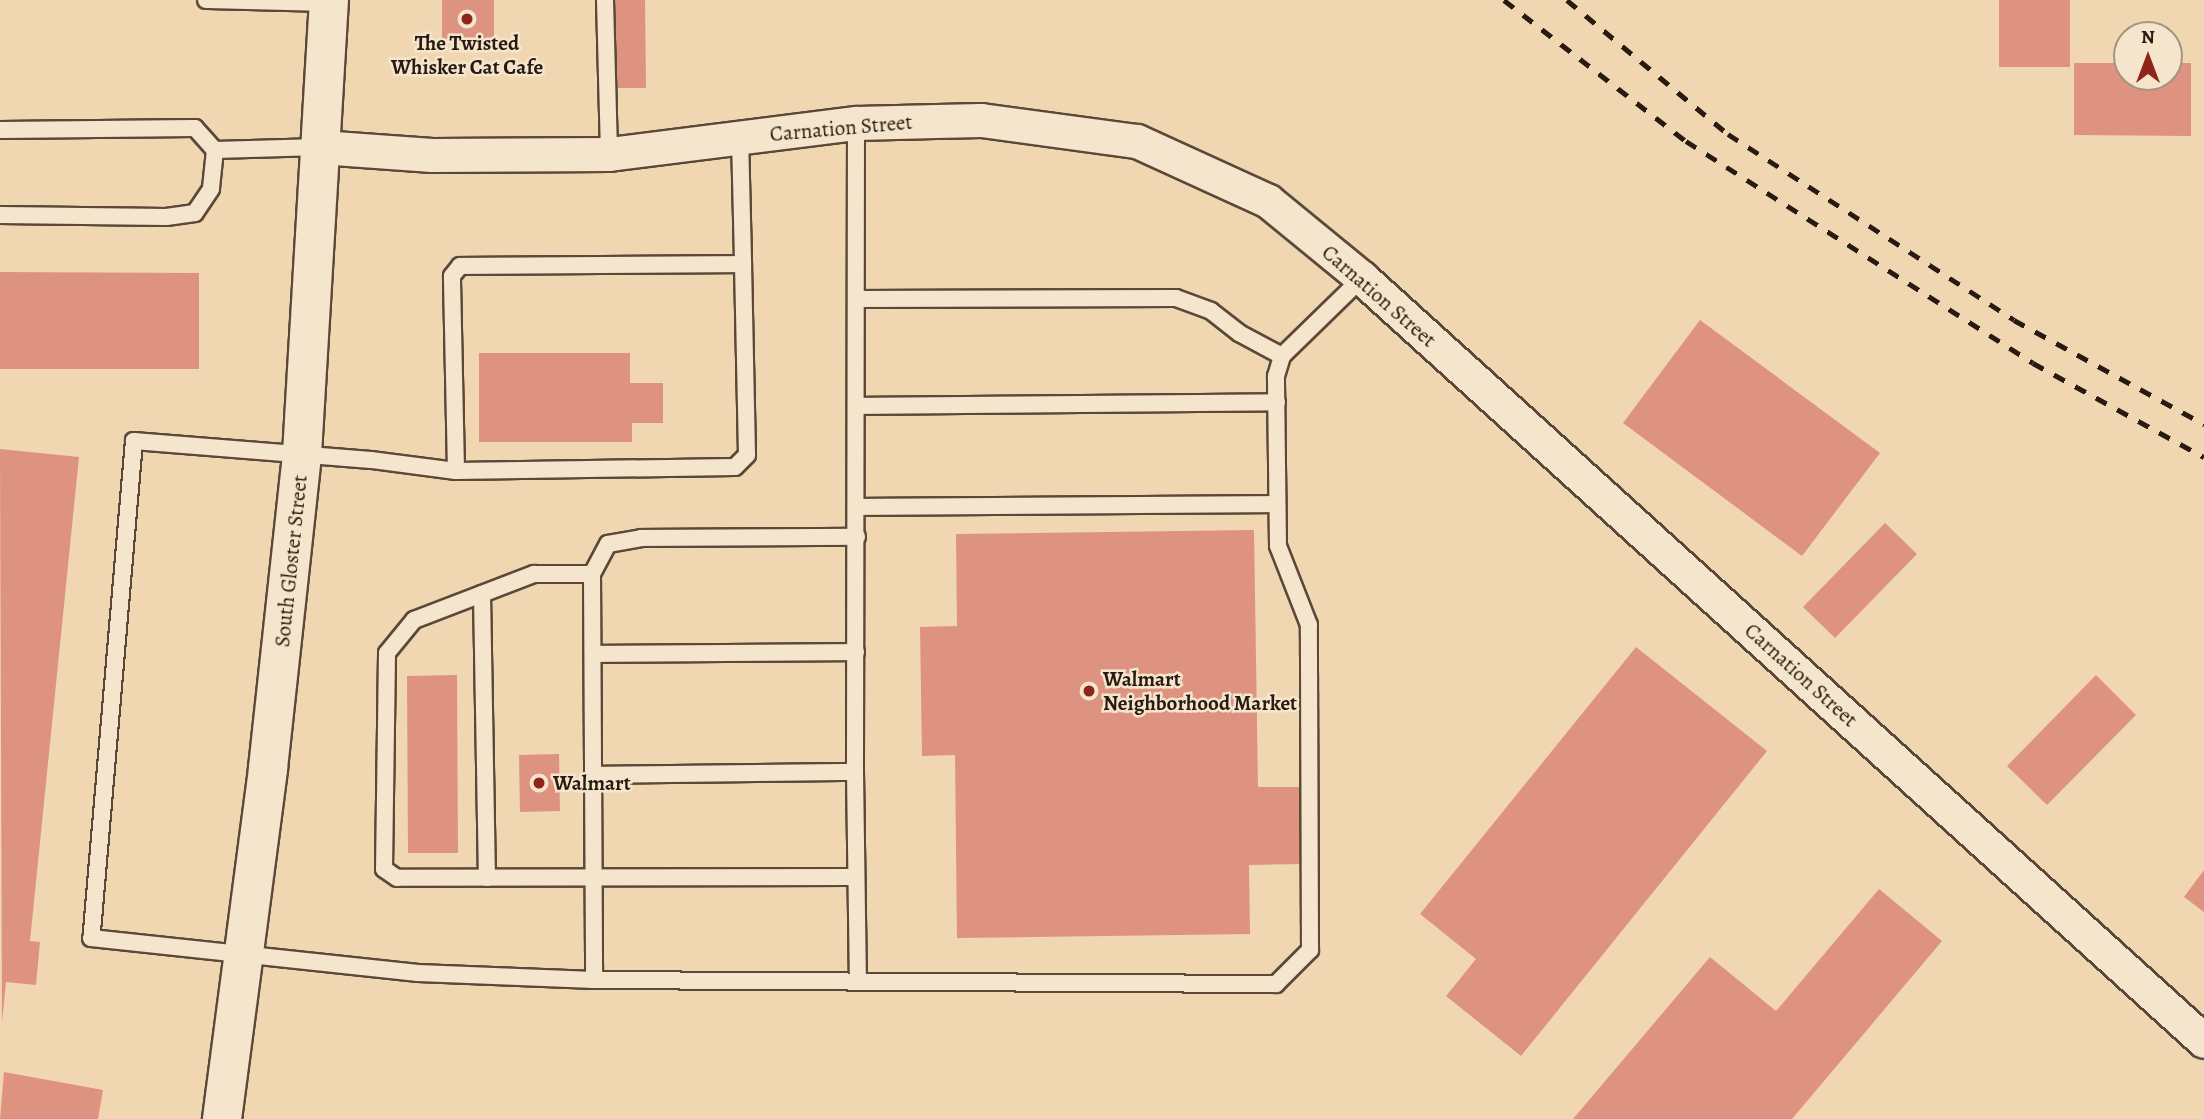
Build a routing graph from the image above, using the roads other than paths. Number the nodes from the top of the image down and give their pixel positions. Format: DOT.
graph roads {
  1 [pos="206,0"];
  2 [pos="230,0"];
  3 [pos="605,0"];
  4 [pos="329,2"];
  5 [pos="856,123"];
  6 [pos="0,131"];
  7 [pos="740,137"];
  8 [pos="320,147"];
  9 [pos="215,150"];
  10 [pos="610,153"];
  11 [pos="0,215"];
  12 [pos="743,264"];
  13 [pos="1362,278"];
  14 [pos="856,299"];
  15 [pos="1282,356"];
  16 [pos="1277,402"];
  17 [pos="857,406"];
  18 [pos="302,454"];
  19 [pos="456,471"];
  20 [pos="1277,504"];
  21 [pos="858,507"];
  22 [pos="858,537"];
  23 [pos="592,574"];
  24 [pos="482,594"];
  25 [pos="856,652"];
  26 [pos="593,654"];
  27 [pos="855,772"];
  28 [pos="594,775"];
  29 [pos="856,877"];
  30 [pos="487,878"];
  31 [pos="595,878"];
  32 [pos="244,956"];
  33 [pos="594,980"];
  34 [pos="858,980"];
  35 [pos="2204,1041"];
  36 [pos="222,1119"];
  1 -- 2 [label="lane"];
  2 -- 4 [label="lane"];
  3 -- 10 [label="lane"];
  4 -- 8 [label="main road, South Gloster Street"];
  5 -- 7 [label="street, Carnation Street"];
  5 -- 13 [label="street, Carnation Street"];
  5 -- 14 [label="lane"];
  6 -- 9 [label="lane"];
  7 -- 10 [label="street, Carnation Street"];
  7 -- 12 [label="lane"];
  8 -- 9 [label="lane"];
  8 -- 10 [label="street, Carnation Street"];
  8 -- 18 [label="main road, South Gloster Street"];
  9 -- 11 [label="lane"];
  12 -- 19 [label="lane"];
  12 -- 19 [label="lane"];
  13 -- 15 [label="lane"];
  13 -- 35 [label="street, Carnation Street"];
  14 -- 15 [label="lane"];
  14 -- 17 [label="lane"];
  15 -- 16 [label="lane"];
  16 -- 17 [label="lane"];
  16 -- 20 [label="lane"];
  17 -- 21 [label="lane"];
  18 -- 19 [label="lane"];
  18 -- 32 [label="main road, South Gloster Street"];
  18 -- 32 [label="lane"];
  20 -- 21 [label="lane"];
  20 -- 34 [label="lane"];
  21 -- 22 [label="lane"];
  22 -- 23 [label="lane"];
  22 -- 25 [label="lane"];
  23 -- 24 [label="lane"];
  23 -- 26 [label="lane"];
  24 -- 30 [label="lane"];
  24 -- 30 [label="lane"];
  25 -- 26 [label="lane"];
  25 -- 27 [label="lane"];
  26 -- 28 [label="lane"];
  27 -- 28 [label="lane"];
  27 -- 29 [label="lane"];
  28 -- 31 [label="lane"];
  29 -- 31 [label="lane"];
  29 -- 34 [label="lane"];
  30 -- 31 [label="lane"];
  31 -- 33 [label="lane"];
  32 -- 33 [label="lane"];
  32 -- 36 [label="main road, South Gloster Street"];
  33 -- 34 [label="lane"];
}
